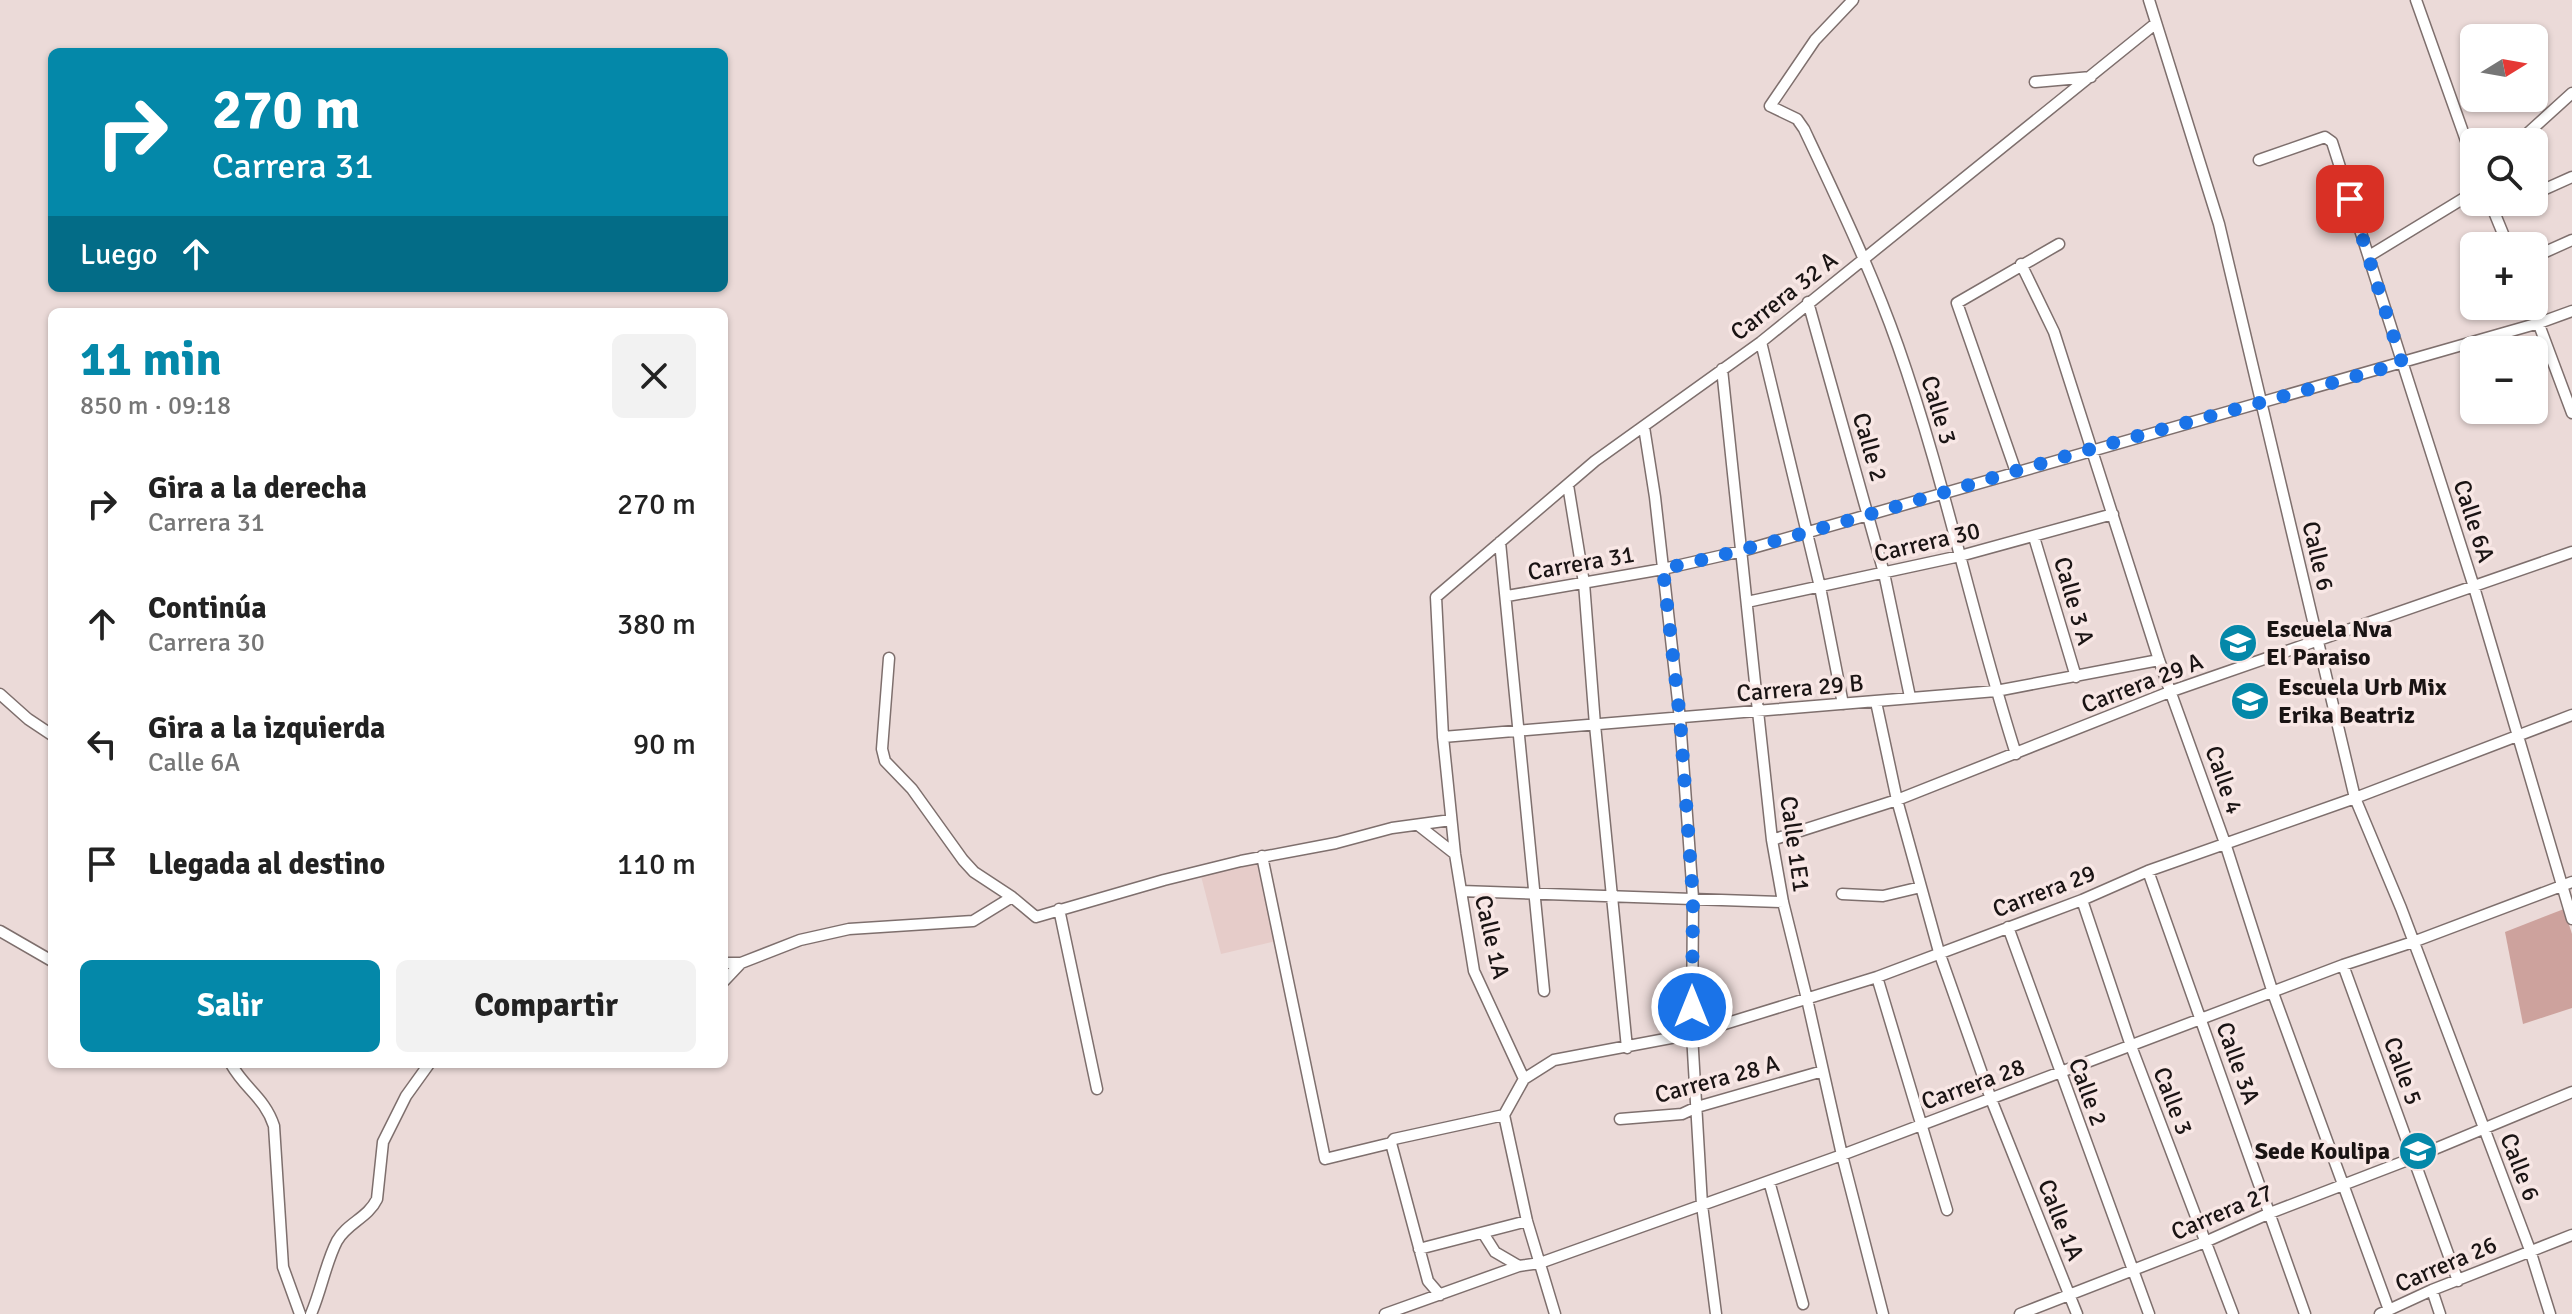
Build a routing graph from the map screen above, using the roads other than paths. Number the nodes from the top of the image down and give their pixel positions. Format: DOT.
graph roads {
  1 [pos="1853,0"];
  2 [pos="2149,0"];
  3 [pos="2416,0"];
  4 [pos="2155,24"];
  5 [pos="2093,76"];
  6 [pos="2035,82"];
  7 [pos="2572,93"];
  8 [pos="2462,128"];
  9 [pos="2533,128"];
  10 [pos="2259,160"];
  11 [pos="2572,177"];
  12 [pos="2548,188"];
  13 [pos="2460,201"];
  14 [pos="2572,240"];
  15 [pos="2059,244"];
  16 [pos="2548,251"];
  17 [pos="2369,256"];
  18 [pos="1865,258"];
  19 [pos="2021,264"];
  20 [pos="1808,302"];
  21 [pos="2572,311"];
  22 [pos="2538,320"];
  23 [pos="2539,323"];
  24 [pos="1761,342"];
  25 [pos="2402,363"];
  26 [pos="1722,369"];
  27 [pos="2566,379"];
  28 [pos="2263,403"];
  29 [pos="2572,413"];
  30 [pos="1644,427"];
  31 [pos="2092,449"];
  32 [pos="2016,472"];
  33 [pos="1568,485"];
  34 [pos="1944,493"];
  35 [pos="2113,514"];
  36 [pos="1869,517"];
  37 [pos="1807,532"];
  38 [pos="2034,537"];
  39 [pos="1500,542"];
  40 [pos="1742,551"];
  41 [pos="2572,552"];
  42 [pos="1960,556"];
  43 [pos="1663,569"];
  44 [pos="1884,573"];
  45 [pos="1584,583"];
  46 [pos="1820,587"];
  47 [pos="2474,587"];
  48 [pos="1507,596"];
  49 [pos="1436,597"];
  50 [pos="1747,602"];
  51 [pos="2317,641"];
  52 [pos="889,658"];
  53 [pos="2159,660"];
  54 [pos="2076,677"];
  55 [pos="1996,691"];
  56 [pos="2172,691"];
  57 [pos="0,694"];
  58 [pos="1910,697"];
  59 [pos="1876,702"];
  60 [pos="1843,704"];
  61 [pos="1758,711"];
  62 [pos="2572,715"];
  63 [pos="1680,719"];
  64 [pos="1595,725"];
  65 [pos="1520,731"];
  66 [pos="48,732"];
  67 [pos="2516,736"];
  68 [pos="1443,737"];
  69 [pos="2016,754"];
  70 [pos="2355,798"];
  71 [pos="1897,800"];
  72 [pos="1451,820"];
  73 [pos="1418,825"];
  74 [pos="1772,840"];
  75 [pos="2225,843"];
  76 [pos="1455,854"];
  77 [pos="1262,856"];
  78 [pos="2148,871"];
  79 [pos="2567,884"];
  80 [pos="1921,887"];
  81 [pos="1461,891"];
  82 [pos="1536,894"];
  83 [pos="1842,894"];
  84 [pos="1012,897"];
  85 [pos="1614,898"];
  86 [pos="1693,898"];
  87 [pos="2082,900"];
  88 [pos="1783,902"];
  89 [pos="1059,909"];
  90 [pos="2572,919"];
  91 [pos="2008,927"];
  92 [pos="0,931"];
  93 [pos="2413,942"];
  94 [pos="1939,952"];
  95 [pos="48,959"];
  96 [pos="728,963"];
  97 [pos="741,963"];
  98 [pos="2343,965"];
  99 [pos="728,977"];
  100 [pos="1877,977"];
  101 [pos="1544,991"];
  102 [pos="2273,993"];
  103 [pos="1807,999"];
  104 [pos="2202,1020"];
  105 [pos="1692,1034"];
  106 [pos="2131,1046"];
  107 [pos="1627,1048"];
  108 [pos="233,1068"];
  109 [pos="426,1068"];
  110 [pos="1823,1071"];
  111 [pos="2060,1073"];
  112 [pos="1524,1079"];
  113 [pos="1097,1089"];
  114 [pos="2572,1092"];
  115 [pos="1991,1099"];
  116 [pos="1697,1107"];
  117 [pos="1504,1115"];
  118 [pos="1620,1119"];
  119 [pos="1922,1124"];
  120 [pos="2484,1128"];
  121 [pos="1391,1143"];
  122 [pos="1842,1155"];
  123 [pos="2413,1158"];
  124 [pos="1769,1181"];
  125 [pos="2342,1186"];
  126 [pos="1702,1205"];
  127 [pos="1947,1210"];
  128 [pos="2270,1213"];
  129 [pos="1527,1221"];
  130 [pos="1483,1233"];
  131 [pos="2572,1235"];
  132 [pos="2205,1242"];
  133 [pos="1419,1249"];
  134 [pos="2530,1250"];
  135 [pos="1540,1263"];
  136 [pos="1519,1266"];
  137 [pos="2134,1270"];
  138 [pos="2458,1281"];
  139 [pos="2432,1290"];
  140 [pos="1440,1295"];
  141 [pos="2069,1295"];
  142 [pos="1803,1304"];
  143 [pos="1715,1309"];
  144 [pos="2384,1312"];
  145 [pos="300,1314"];
  146 [pos="311,1314"];
  147 [pos="1385,1314"];
  148 [pos="1555,1314"];
  149 [pos="1883,1314"];
  150 [pos="2020,1314"];
  151 [pos="2077,1314"];
  152 [pos="2149,1314"];
  153 [pos="2233,1314"];
  154 [pos="2305,1314"];
  155 [pos="2440,1314"];
  156 [pos="2550,1314"];
  1 -- 18 [label="street, Calle 3"];
  2 -- 4 [label="street, Calle 6"];
  3 -- 8 [label="street"];
  4 -- 5 [label="street, Carrera 32 A"];
  4 -- 28 [label="street, Calle 6"];
  5 -- 6 [label="street"];
  5 -- 18 [label="street, Carrera 32 A"];
  7 -- 9 [label="street"];
  10 -- 17 [label="street, Calle 6A"];
  11 -- 12 [label="street"];
  13 -- 17 [label="street"];
  14 -- 16 [label="street"];
  15 -- 19 [label="street"];
  17 -- 25 [label="street, Calle 6A"];
  18 -- 20 [label="street, Carrera 32 A"];
  18 -- 34 [label="street, Calle 3"];
  19 -- 31 [label="street, Calle 4"];
  19 -- 32 [label="street"];
  20 -- 24 [label="street, Carrera 32 A"];
  20 -- 36 [label="street, Calle 2"];
  21 -- 23 [label="street"];
  22 -- 23 [label="street"];
  23 -- 25 [label="street"];
  23 -- 27 [label="street"];
  24 -- 26 [label="street, Carrera 32 A"];
  24 -- 37 [label="street"];
  25 -- 28 [label="street"];
  25 -- 47 [label="street, Calle 6A"];
  26 -- 30 [label="street, Carrera 32 A"];
  26 -- 40 [label="street, Calle 1E1"];
  27 -- 29 [label="street"];
  28 -- 31 [label="street, Carrera 31"];
  28 -- 51 [label="street, Calle 6"];
  30 -- 33 [label="street, Carrera 32 A"];
  30 -- 43 [label="street"];
  31 -- 32 [label="street, Carrera 31"];
  31 -- 35 [label="street, Calle 4"];
  32 -- 34 [label="street, Carrera 31"];
  33 -- 39 [label="street, Carrera 32 A"];
  33 -- 45 [label="street"];
  34 -- 36 [label="street, Carrera 31"];
  34 -- 42 [label="street, Calle 3"];
  35 -- 38 [label="street, Carrera 30"];
  35 -- 53 [label="street, Calle 4"];
  36 -- 37 [label="street, Carrera 31"];
  36 -- 44 [label="street, Calle 2"];
  37 -- 40 [label="street, Carrera 31"];
  37 -- 46 [label="street"];
  38 -- 42 [label="street, Carrera 30"];
  38 -- 54 [label="street, Calle 3 A"];
  39 -- 48 [label="street"];
  39 -- 49 [label="street, Carrera 32 A"];
  40 -- 43 [label="street, Carrera 31"];
  40 -- 50 [label="street, Calle 1E1"];
  41 -- 47 [label="street, Carrera 29 A"];
  42 -- 44 [label="street, Carrera 30"];
  42 -- 55 [label="street, Calle 3"];
  43 -- 45 [label="street, Carrera 31"];
  43 -- 63 [label="street"];
  44 -- 46 [label="street, Carrera 30"];
  44 -- 58 [label="street, Calle 2"];
  45 -- 48 [label="street, Carrera 31"];
  45 -- 64 [label="street"];
  46 -- 50 [label="street, Carrera 30"];
  46 -- 60 [label="street"];
  47 -- 51 [label="street, Carrera 29 A"];
  47 -- 67 [label="street, Calle 6A"];
  48 -- 65 [label="street"];
  49 -- 68 [label="street, Calle 1A"];
  50 -- 61 [label="street, Calle 1E1"];
  51 -- 56 [label="street, Carrera 29 A"];
  51 -- 70 [label="street, Calle 6"];
  52 -- 84 [label="street"];
  53 -- 54 [label="street, Carrera 29 B"];
  53 -- 56 [label="street, Calle 4"];
  54 -- 55 [label="street, Carrera 29 B"];
  55 -- 58 [label="street, Carrera 29 B"];
  55 -- 69 [label="street, Calle 3"];
  56 -- 69 [label="street, Carrera 29 A"];
  56 -- 75 [label="street, Calle 4"];
  57 -- 66 [label="street"];
  58 -- 59 [label="street, Carrera 29 B"];
  59 -- 60 [label="street, Carrera 29 B"];
  59 -- 71 [label="street, Calle 1A"];
  60 -- 61 [label="street, Carrera 29 B"];
  61 -- 63 [label="street, Carrera 29 B"];
  61 -- 74 [label="street, Calle 1E1"];
  62 -- 67 [label="street, Carrera 29"];
  63 -- 64 [label="street, Carrera 29 B"];
  63 -- 86 [label="street"];
  64 -- 65 [label="street, Carrera 29 B"];
  64 -- 85 [label="street"];
  65 -- 68 [label="street, Carrera 29 B"];
  65 -- 82 [label="street"];
  67 -- 70 [label="street, Carrera 29"];
  67 -- 79 [label="street, Calle 6A"];
  68 -- 72 [label="street, Calle 1A"];
  69 -- 71 [label="street, Carrera 29 A"];
  70 -- 75 [label="street, Carrera 29"];
  70 -- 93 [label="street, Calle 6"];
  71 -- 74 [label="street, Carrera 29 A"];
  71 -- 80 [label="street, Calle 1A"];
  72 -- 73 [label="street"];
  72 -- 76 [label="street, Calle 1A"];
  73 -- 76 [label="street"];
  73 -- 77 [label="street"];
  74 -- 88 [label="street, Calle 1E1"];
  75 -- 78 [label="street, Carrera 29"];
  75 -- 102 [label="street, Calle 4"];
  76 -- 81 [label="street, Calle 1A"];
  77 -- 89 [label="street"];
  77 -- 121 [label="street"];
  78 -- 87 [label="street, Carrera 29"];
  78 -- 104 [label="street, Calle 3A"];
  79 -- 90 [label="street, Calle 6A"];
  79 -- 93 [label="street, Carrera 28"];
  80 -- 83 [label="street"];
  80 -- 94 [label="street, Calle 1A"];
  81 -- 82 [label="street"];
  81 -- 112 [label="street, Calle 1A"];
  82 -- 85 [label="street"];
  82 -- 101 [label="street"];
  84 -- 89 [label="street"];
  84 -- 97 [label="street"];
  85 -- 86 [label="street"];
  85 -- 107 [label="street"];
  86 -- 88 [label="street"];
  86 -- 105 [label="street"];
  87 -- 91 [label="street, Carrera 29"];
  87 -- 106 [label="street, Calle 3"];
  88 -- 103 [label="street, Calle 1E1"];
  89 -- 113 [label="street"];
  91 -- 94 [label="street, Carrera 29"];
  91 -- 111 [label="street, Calle 2"];
  92 -- 95 [label="street"];
  93 -- 98 [label="street, Carrera 28"];
  93 -- 120 [label="street, Calle 6"];
  94 -- 100 [label="street, Carrera 29"];
  94 -- 115 [label="street, Calle 1A"];
  96 -- 97 [label="street"];
  97 -- 99 [label="street"];
  98 -- 102 [label="street, Carrera 28"];
  98 -- 123 [label="street, Calle 5"];
  100 -- 103 [label="street, Carrera 29"];
  100 -- 119 [label="street"];
  102 -- 104 [label="street, Carrera 28"];
  102 -- 125 [label="street, Calle 4"];
  103 -- 105 [label="street, Carrera 29"];
  103 -- 110 [label="street, Calle 1E1"];
  104 -- 106 [label="street, Carrera 28"];
  104 -- 128 [label="street, Calle 3A"];
  105 -- 107 [label="street, Carrera 29"];
  105 -- 116 [label="street"];
  106 -- 111 [label="street, Carrera 28"];
  106 -- 132 [label="street, Calle 3"];
  107 -- 112 [label="street, Carrera 29"];
  108 -- 145 [label="street"];
  109 -- 146 [label="street"];
  110 -- 116 [label="street, Carrera 28 A"];
  110 -- 122 [label="street, Calle 1E1"];
  111 -- 115 [label="street, Carrera 28"];
  111 -- 137 [label="street, Calle 2"];
  112 -- 117 [label="street"];
  114 -- 120 [label="street, Carrera 27"];
  115 -- 119 [label="street, Carrera 28"];
  115 -- 141 [label="street, Calle 1A"];
  116 -- 118 [label="street, Carrera 28 A"];
  116 -- 126 [label="street"];
  117 -- 121 [label="street"];
  117 -- 129 [label="street"];
  119 -- 122 [label="street, Carrera 28"];
  119 -- 127 [label="street"];
  120 -- 123 [label="street, Carrera 27"];
  120 -- 134 [label="street, Calle 6"];
  121 -- 133 [label="street"];
  122 -- 124 [label="street, Carrera 28"];
  122 -- 149 [label="street, Calle 1E1"];
  123 -- 125 [label="street, Carrera 27"];
  123 -- 138 [label="street, Calle 5"];
  124 -- 126 [label="street, Carrera 28"];
  124 -- 142 [label="street"];
  125 -- 128 [label="street, Carrera 27"];
  125 -- 144 [label="street, Calle 4"];
  126 -- 135 [label="street, Carrera 28"];
  126 -- 143 [label="street"];
  128 -- 132 [label="street, Carrera 27"];
  128 -- 154 [label="street, Calle 3A"];
  129 -- 130 [label="street"];
  129 -- 135 [label="street"];
  130 -- 133 [label="street"];
  130 -- 136 [label="street"];
  131 -- 134 [label="street, Carrera 26"];
  132 -- 137 [label="street, Carrera 27"];
  132 -- 153 [label="street, Calle 3"];
  133 -- 140 [label="street"];
  134 -- 138 [label="street, Carrera 26"];
  134 -- 156 [label="street, Calle 6"];
  135 -- 136 [label="street, Carrera 28"];
  135 -- 148 [label="street"];
  136 -- 140 [label="street, Carrera 28"];
  137 -- 141 [label="street, Carrera 27"];
  137 -- 152 [label="street, Calle 2"];
  138 -- 139 [label="street, Carrera 26"];
  139 -- 144 [label="street, Carrera 26"];
  139 -- 155 [label="street"];
  140 -- 147 [label="street, Carrera 28"];
  141 -- 150 [label="street, Carrera 27"];
  141 -- 151 [label="street"];
}
